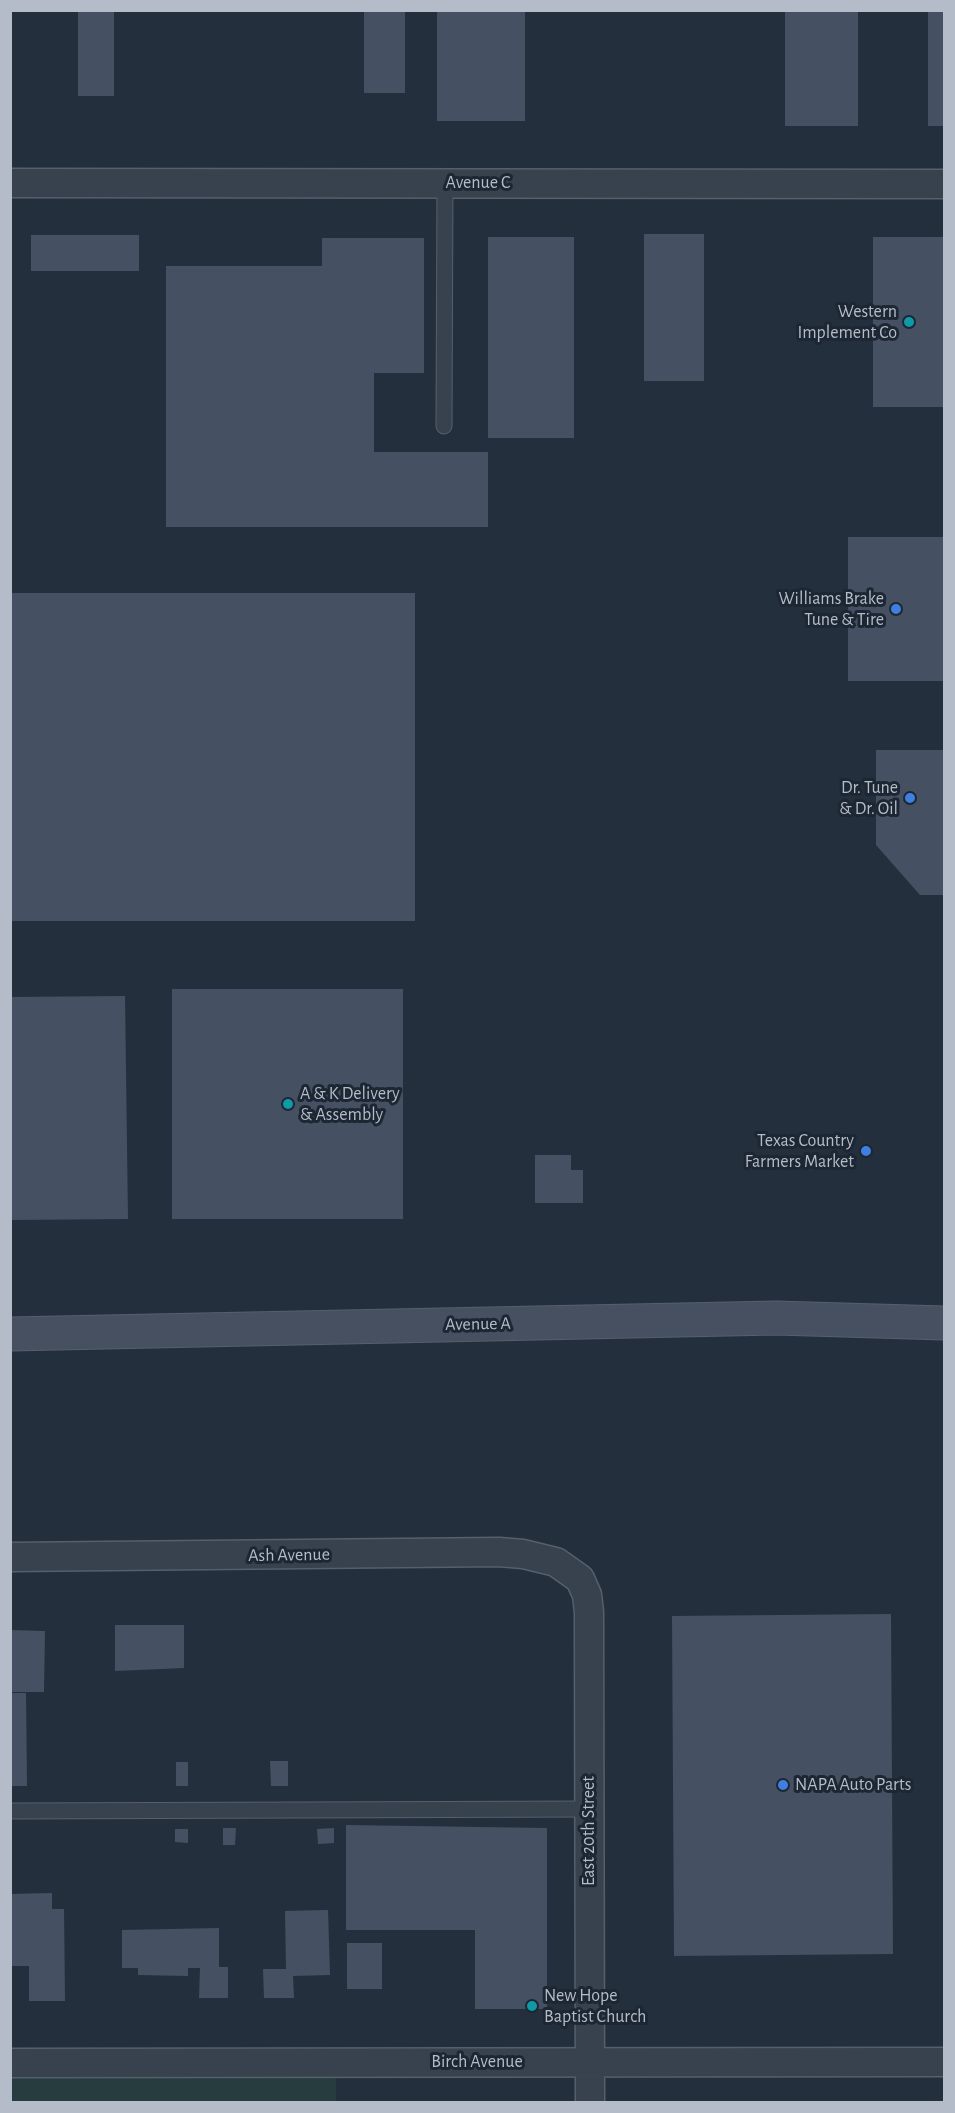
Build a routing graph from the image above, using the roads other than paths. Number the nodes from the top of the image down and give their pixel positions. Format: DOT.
graph roads {
  1 [pos="10,183"];
  2 [pos="445,183"];
  3 [pos="945,184"];
  4 [pos="444,426"];
  5 [pos="945,1323"];
  6 [pos="10,1334"];
  7 [pos="10,1557"];
  8 [pos="566,1567"];
  9 [pos="590,1809"];
  10 [pos="10,1811"];
  11 [pos="590,2061"];
  12 [pos="945,2062"];
  13 [pos="10,2063"];
  14 [pos="590,2103"];
  1 -- 2 [label="street, Avenue C"];
  2 -- 3 [label="street, Avenue C"];
  2 -- 4 [label="lane"];
  5 -- 6 [label="main road, Avenue A"];
  7 -- 8 [label="street, Ash Avenue"];
  8 -- 9 [label="street, East 20th Street"];
  9 -- 10 [label="lane"];
  9 -- 11 [label="street, East 20th Street"];
  11 -- 12 [label="street, Birch Avenue"];
  11 -- 13 [label="street, Birch Avenue"];
  11 -- 14 [label="street, East 20th Street"];
}
